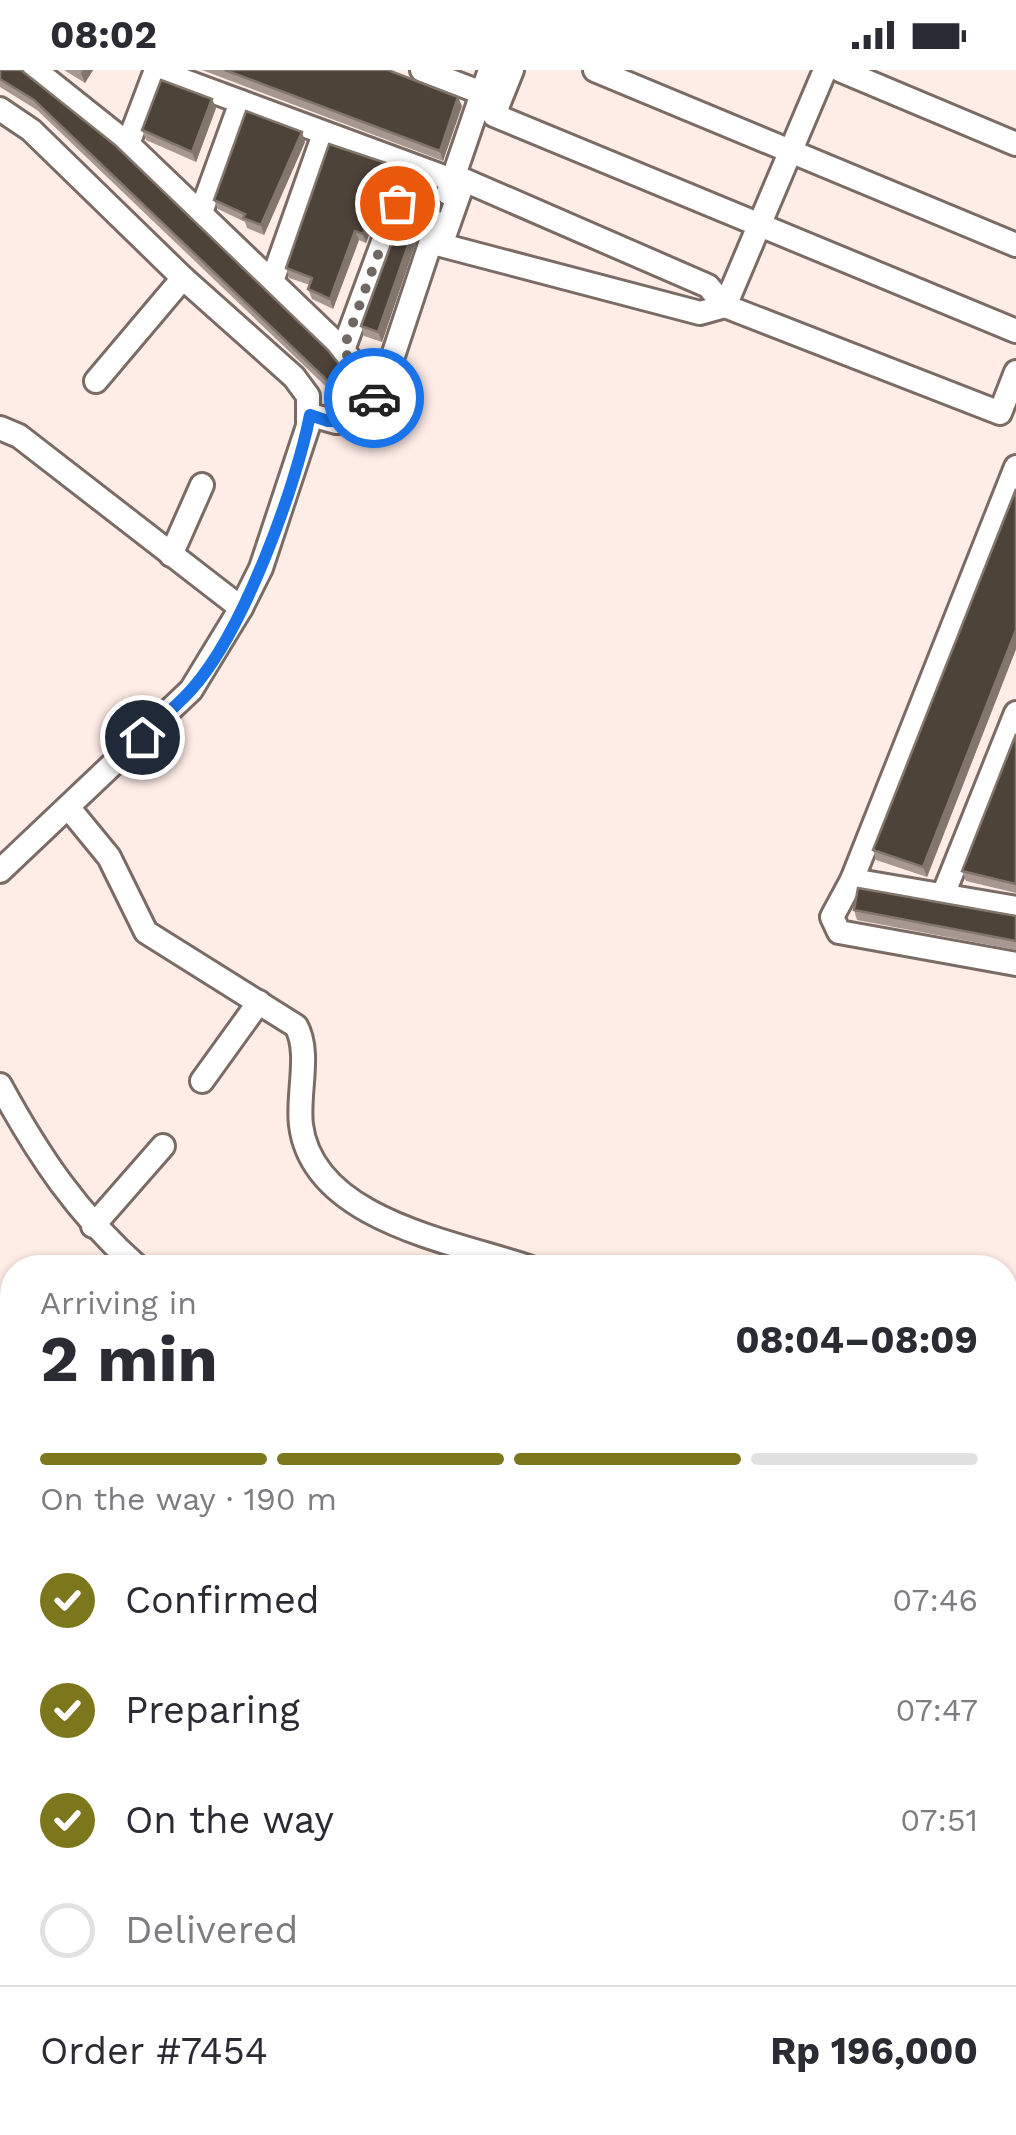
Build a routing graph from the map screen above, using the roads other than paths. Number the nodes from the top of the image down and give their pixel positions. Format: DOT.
graph roads {
  1 [pos="35,70"];
  2 [pos="156,70"];
  3 [pos="422,70"];
  4 [pos="490,70"];
  5 [pos="512,70"];
  6 [pos="595,70"];
  7 [pos="825,70"];
  8 [pos="840,70"];
  9 [pos="182,73"];
  10 [pos="482,93"];
  11 [pos="241,102"];
  12 [pos="0,109"];
  13 [pos="324,134"];
  14 [pos="128,144"];
  15 [pos="1016,144"];
  16 [pos="790,150"];
  17 [pos="411,166"];
  18 [pos="452,180"];
  19 [pos="200,215"];
  20 [pos="758,223"];
  21 [pos="1016,245"];
  22 [pos="183,278"];
  23 [pos="271,284"];
  24 [pos="725,306"];
  25 [pos="1016,330"];
  26 [pos="343,350"];
  27 [pos="1016,372"];
  28 [pos="96,381"];
  29 [pos="377,394"];
  30 [pos="310,415"];
  31 [pos="0,428"];
  32 [pos="1016,467"];
  33 [pos="202,485"];
  34 [pos="171,554"];
  35 [pos="242,608"];
  36 [pos="1016,713"];
  37 [pos="68,807"];
  38 [pos="0,871"];
  39 [pos="852,880"];
  40 [pos="944,895"];
  41 [pos="1016,908"];
  42 [pos="1016,964"];
  43 [pos="260,1002"];
  44 [pos="202,1081"];
  45 [pos="0,1085"];
  46 [pos="163,1146"];
  47 [pos="93,1226"];
  48 [pos="125,1255"];
  49 [pos="494,1255"];
  1 -- 14 [label="street"];
  2 -- 9 [label="street"];
  2 -- 14 [label="street"];
  3 -- 10 [label="street"];
  4 -- 10 [label="street"];
  5 -- 20 [label="street"];
  6 -- 16 [label="street"];
  7 -- 16 [label="street"];
  8 -- 15 [label="street"];
  9 -- 11 [label="street"];
  10 -- 18 [label="street"];
  11 -- 13 [label="street"];
  11 -- 19 [label="street"];
  12 -- 22 [label="street"];
  13 -- 17 [label="street"];
  13 -- 23 [label="street"];
  14 -- 19 [label="street"];
  16 -- 20 [label="street"];
  16 -- 21 [label="street"];
  17 -- 18 [label="street"];
  17 -- 26 [label="street"];
  18 -- 29 [label="street"];
  19 -- 23 [label="street"];
  20 -- 24 [label="street"];
  20 -- 25 [label="street"];
  22 -- 28 [label="street"];
  22 -- 30 [label="street"];
  23 -- 26 [label="street"];
  24 -- 24 [label="street"];
  24 -- 27 [label="street"];
  26 -- 29 [label="street"];
  29 -- 30 [label="street"];
  30 -- 35 [label="street"];
  31 -- 34 [label="street"];
  32 -- 39 [label="street"];
  33 -- 34 [label="street"];
  34 -- 35 [label="street"];
  35 -- 37 [label="street"];
  36 -- 40 [label="street"];
  37 -- 38 [label="street"];
  37 -- 43 [label="street"];
  39 -- 40 [label="street"];
  39 -- 42 [label="street"];
  40 -- 41 [label="street"];
  43 -- 44 [label="street"];
  43 -- 49 [label="street"];
  45 -- 47 [label="street"];
  46 -- 47 [label="street"];
  47 -- 48 [label="street"];
}
